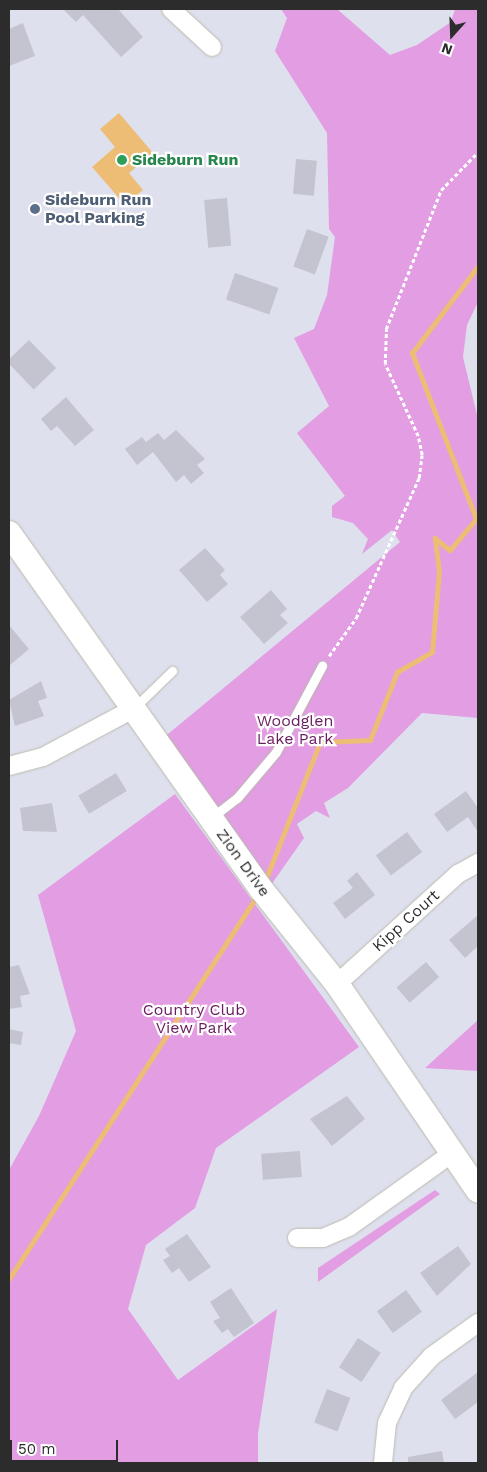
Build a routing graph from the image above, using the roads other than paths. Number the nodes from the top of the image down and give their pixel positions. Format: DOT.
graph roads {
  1 [pos="171,9"];
  2 [pos="212,48"];
  3 [pos="9,533"];
  4 [pos="322,666"];
  5 [pos="172,672"];
  6 [pos="133,709"];
  7 [pos="9,766"];
  8 [pos="210,818"];
  9 [pos="478,863"];
  10 [pos="336,984"];
  11 [pos="452,1154"];
  12 [pos="478,1191"];
  13 [pos="297,1238"];
  14 [pos="478,1323"];
  15 [pos="382,1463"];
  1 -- 2 [label="street"];
  3 -- 6 [label="main road, Zion Drive"];
  4 -- 8 [label="lane"];
  5 -- 6 [label="lane"];
  6 -- 7 [label="street"];
  6 -- 8 [label="main road, Zion Drive"];
  8 -- 10 [label="main road, Zion Drive"];
  9 -- 10 [label="street, Kipp Court"];
  10 -- 11 [label="main road, Zion Drive"];
  11 -- 12 [label="main road, Zion Drive"];
  11 -- 13 [label="street"];
  14 -- 15 [label="street"];
}
